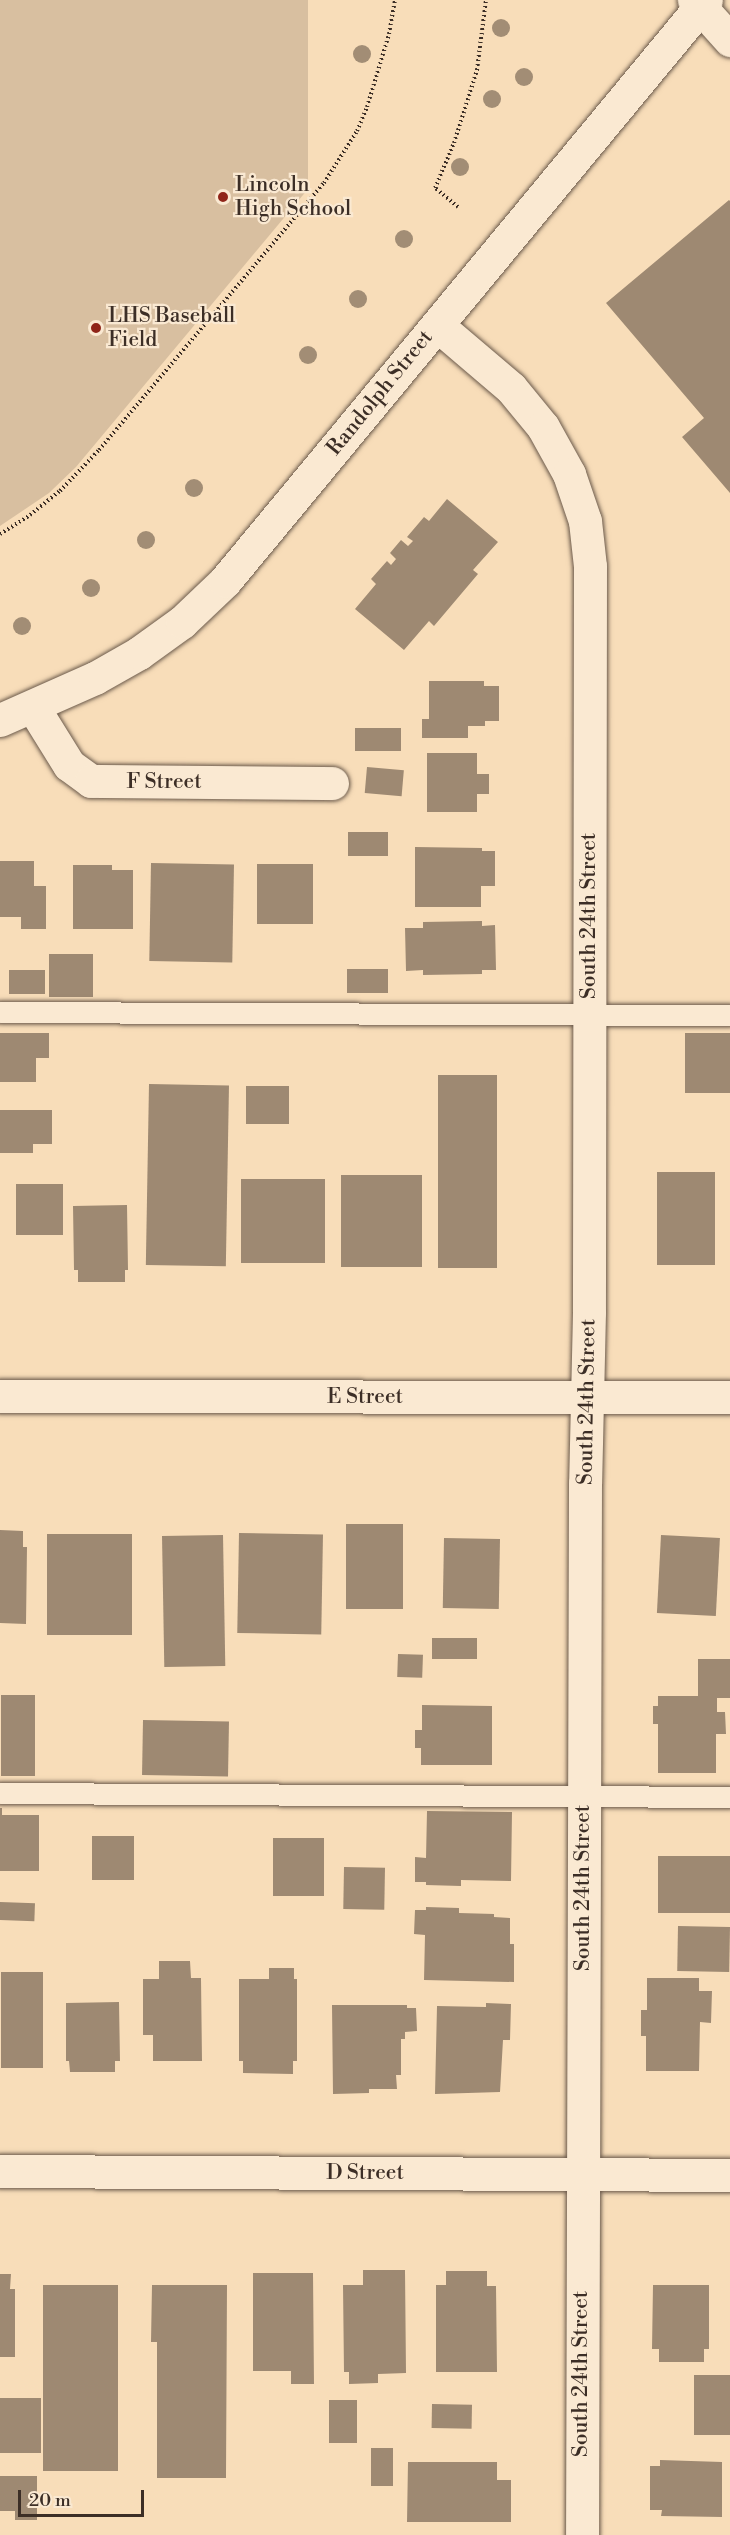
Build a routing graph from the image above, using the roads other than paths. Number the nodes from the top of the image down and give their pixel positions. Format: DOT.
graph roads {
  1 [pos="700,2"];
  2 [pos="730,40"];
  3 [pos="436,325"];
  4 [pos="33,707"];
  5 [pos="0,720"];
  6 [pos="332,783"];
  7 [pos="0,1012"];
  8 [pos="588,1015"];
  9 [pos="730,1015"];
  10 [pos="0,1396"];
  11 [pos="586,1397"];
  12 [pos="730,1397"];
  13 [pos="0,1793"];
  14 [pos="584,1797"];
  15 [pos="730,1797"];
  16 [pos="0,2171"];
  17 [pos="582,2175"];
  18 [pos="730,2175"];
  19 [pos="582,2535"];
  1 -- 2 [label="street"];
  1 -- 3 [label="street, Randolph Street"];
  3 -- 4 [label="street, Randolph Street"];
  3 -- 8 [label="street, South 24th Street"];
  4 -- 5 [label="street, Randolph Street"];
  4 -- 6 [label="street, F Street"];
  7 -- 8 [label="lane"];
  8 -- 9 [label="lane"];
  8 -- 11 [label="street, South 24th Street"];
  10 -- 11 [label="street, E Street"];
  11 -- 12 [label="street, E Street"];
  11 -- 14 [label="street, South 24th Street"];
  13 -- 14 [label="lane"];
  14 -- 15 [label="lane"];
  14 -- 17 [label="street, South 24th Street"];
  16 -- 17 [label="street, D Street"];
  17 -- 18 [label="street, D Street"];
  17 -- 19 [label="street, South 24th Street"];
}
